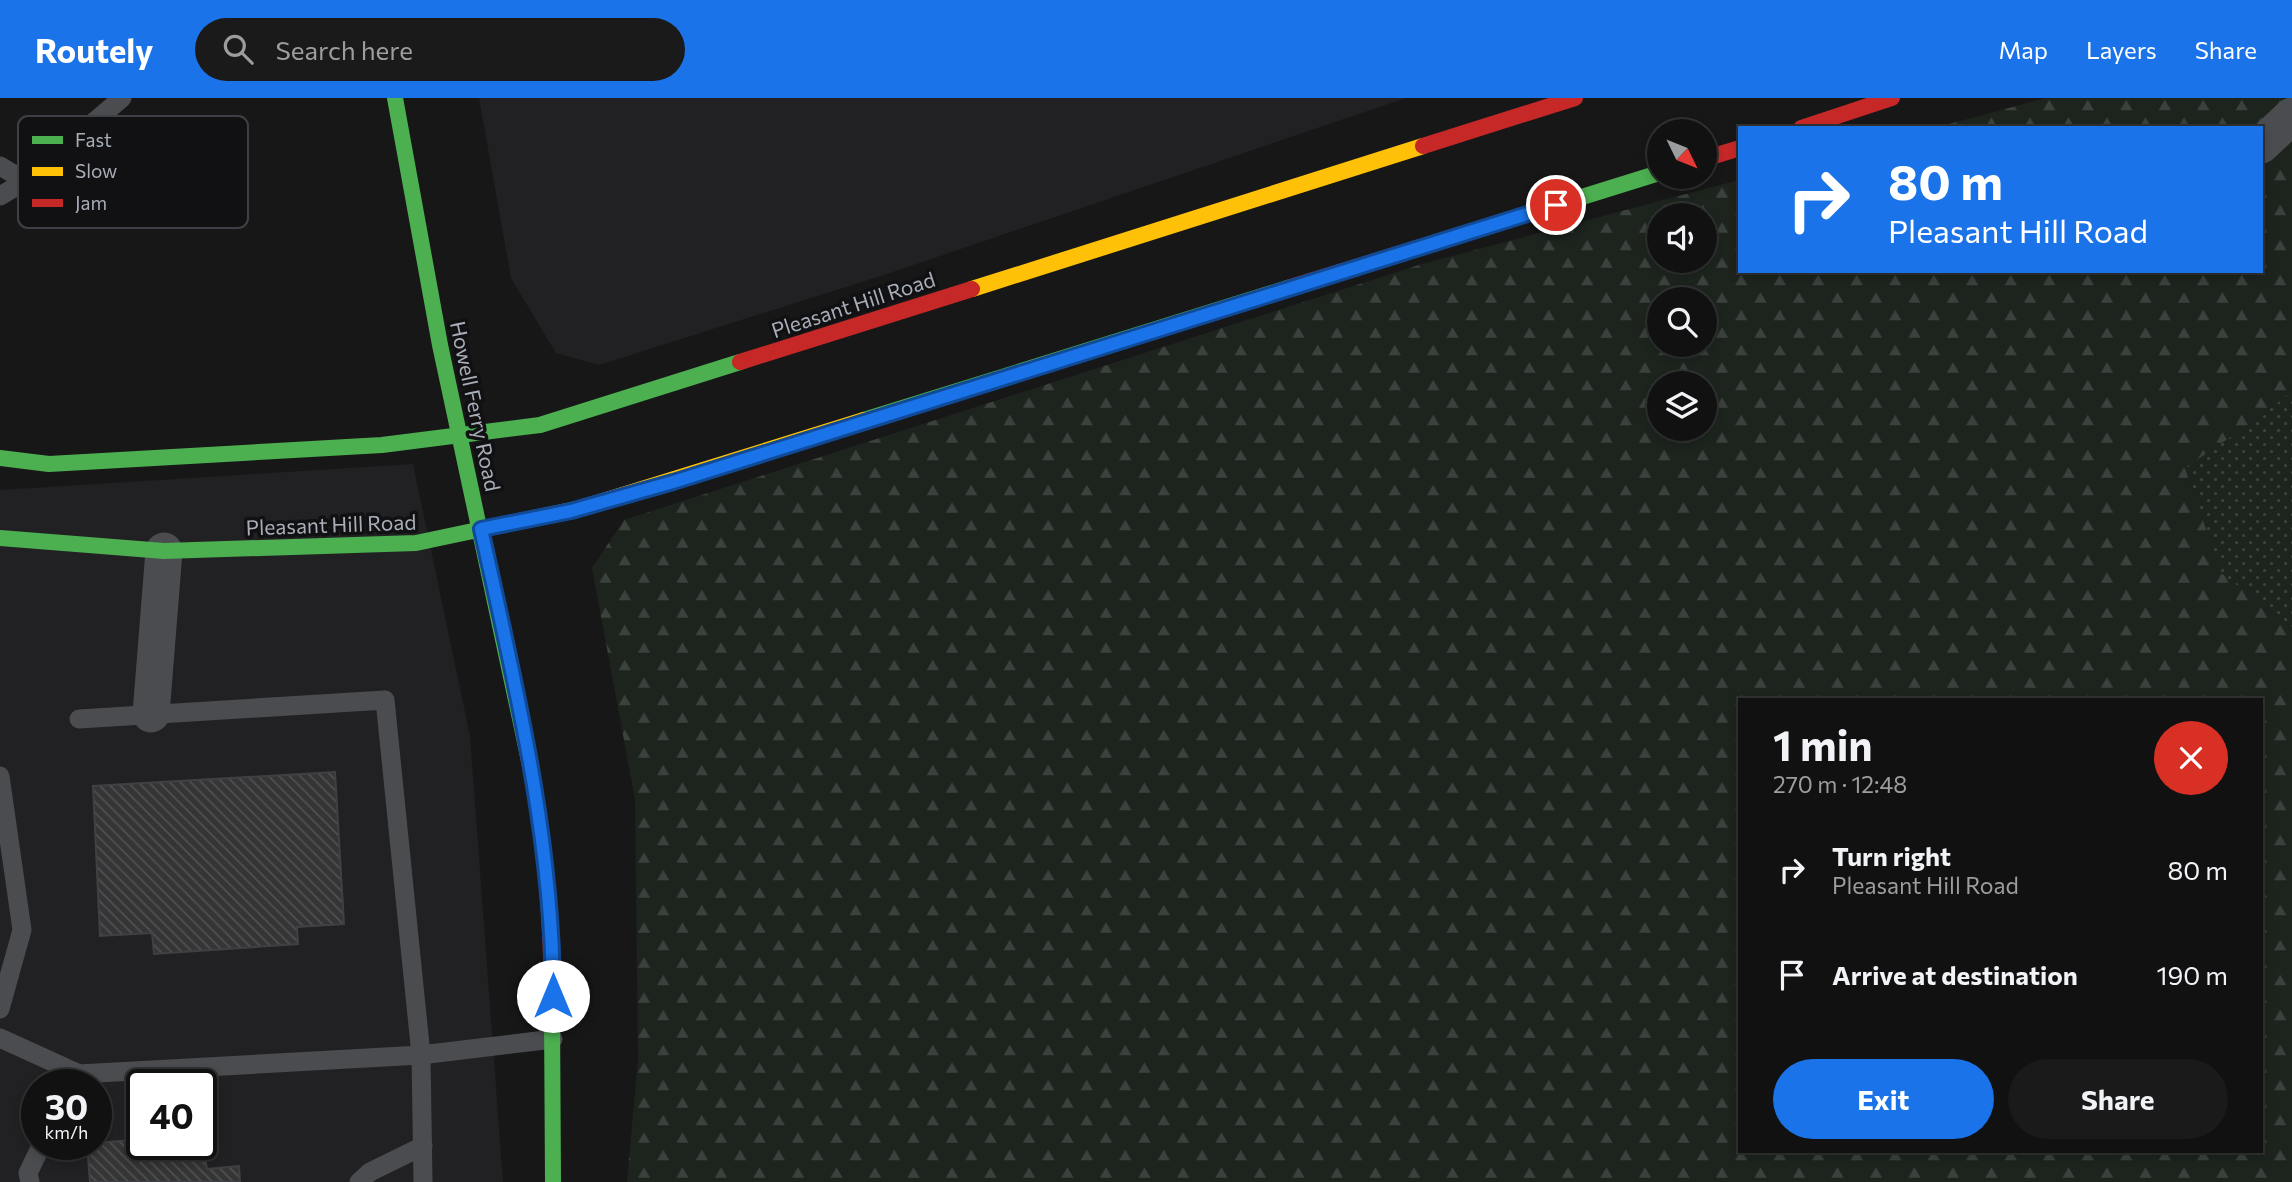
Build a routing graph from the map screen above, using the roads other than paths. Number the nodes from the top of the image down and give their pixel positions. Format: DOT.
graph roads {
  1 [pos="122,98"];
  2 [pos="395,98"];
  3 [pos="1575,98"];
  4 [pos="1892,98"];
  5 [pos="101,116"];
  6 [pos="2292,116"];
  7 [pos="1807,126"];
  8 [pos="2263,143"];
  9 [pos="1738,149"];
  10 [pos="1717,155"];
  11 [pos="0,166"];
  12 [pos="18,177"];
  13 [pos="1647,177"];
  14 [pos="18,185"];
  15 [pos="0,196"];
  16 [pos="461,436"];
  17 [pos="0,458"];
  18 [pos="481,529"];
  19 [pos="0,538"];
  20 [pos="163,551"];
  21 [pos="151,714"];
  22 [pos="79,719"];
  23 [pos="0,776"];
  24 [pos="0,1009"];
  25 [pos="0,1038"];
  26 [pos="553,1039"];
  27 [pos="421,1055"];
  28 [pos="56,1069"];
  29 [pos="112,1077"];
  30 [pos="423,1146"];
  31 [pos="34,1160"];
  32 [pos="30,1182"];
  33 [pos="359,1182"];
  34 [pos="423,1182"];
  35 [pos="553,1182"];
  1 -- 5 [label="lane"];
  2 -- 16 [label="main road, Howell Ferry Road"];
  3 -- 16 [label="main road, Pleasant Hill Road"];
  4 -- 7 [label="main road"];
  6 -- 8 [label="street"];
  9 -- 10 [label="main road"];
  11 -- 12 [label="lane"];
  13 -- 18 [label="main road, Pleasant Hill Road"];
  14 -- 15 [label="lane"];
  16 -- 17 [label="main road, Pleasant Hill Road"];
  16 -- 18 [label="main road, Howell Ferry Road"];
  18 -- 20 [label="main road, Pleasant Hill Road"];
  18 -- 26 [label="main road, Howell Ferry Road"];
  19 -- 20 [label="main road, Pleasant Hill Road"];
  20 -- 21 [label="street"];
  21 -- 22 [label="lane"];
  21 -- 27 [label="lane"];
  23 -- 24 [label="lane"];
  25 -- 28 [label="lane"];
  26 -- 27 [label="lane"];
  26 -- 35 [label="main road, Howell Ferry Road"];
  27 -- 29 [label="lane"];
  27 -- 30 [label="lane"];
  30 -- 33 [label="lane"];
  30 -- 34 [label="lane"];
  31 -- 32 [label="lane"];
}
